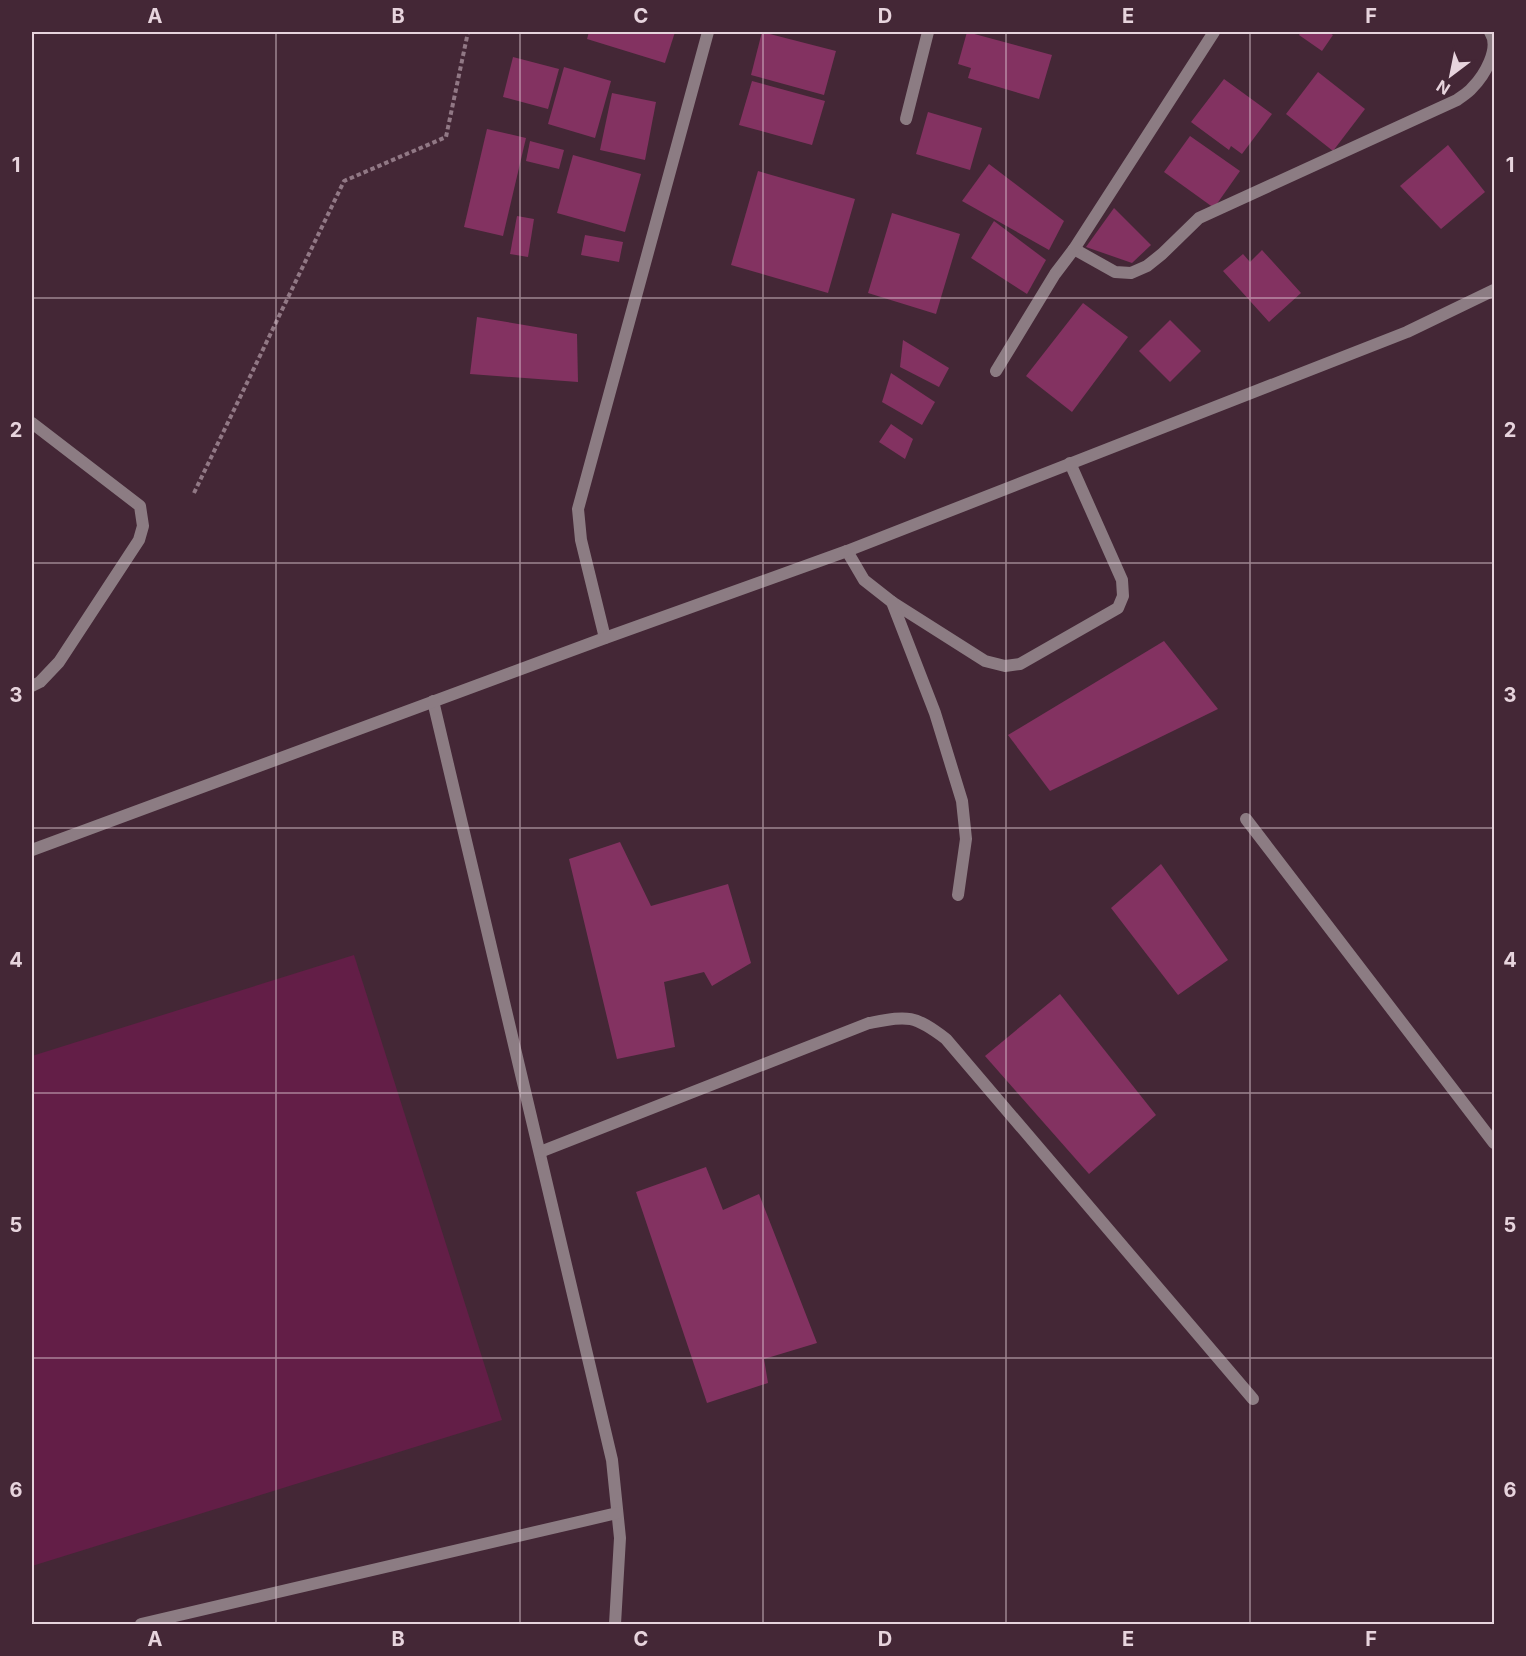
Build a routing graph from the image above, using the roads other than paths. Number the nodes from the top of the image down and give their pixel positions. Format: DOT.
graph roads {
  1 [pos="708,32"];
  2 [pos="928,32"];
  3 [pos="1214,32"];
  4 [pos="1490,32"];
  5 [pos="906,119"];
  6 [pos="1074,249"];
  7 [pos="1494,290"];
  8 [pos="996,371"];
  9 [pos="32,423"];
  10 [pos="1070,463"];
  11 [pos="847,551"];
  12 [pos="892,602"];
  13 [pos="605,638"];
  14 [pos="32,686"];
  15 [pos="433,701"];
  16 [pos="1246,819"];
  17 [pos="32,850"];
  18 [pos="958,895"];
  19 [pos="1494,1143"];
  20 [pos="540,1152"];
  21 [pos="1253,1400"];
  22 [pos="617,1514"];
  23 [pos="141,1624"];
  24 [pos="615,1624"];
  1 -- 13 [label="street"];
  2 -- 5 [label="street"];
  3 -- 6 [label="street"];
  4 -- 6 [label="street"];
  6 -- 8 [label="street"];
  7 -- 10 [label="street"];
  9 -- 14 [label="street"];
  10 -- 11 [label="street"];
  10 -- 12 [label="street"];
  11 -- 12 [label="street"];
  11 -- 13 [label="street"];
  12 -- 18 [label="street"];
  13 -- 15 [label="street"];
  15 -- 17 [label="street"];
  15 -- 20 [label="street"];
  16 -- 19 [label="street"];
  20 -- 21 [label="street"];
  20 -- 22 [label="street"];
  22 -- 23 [label="street"];
  22 -- 24 [label="street"];
}
